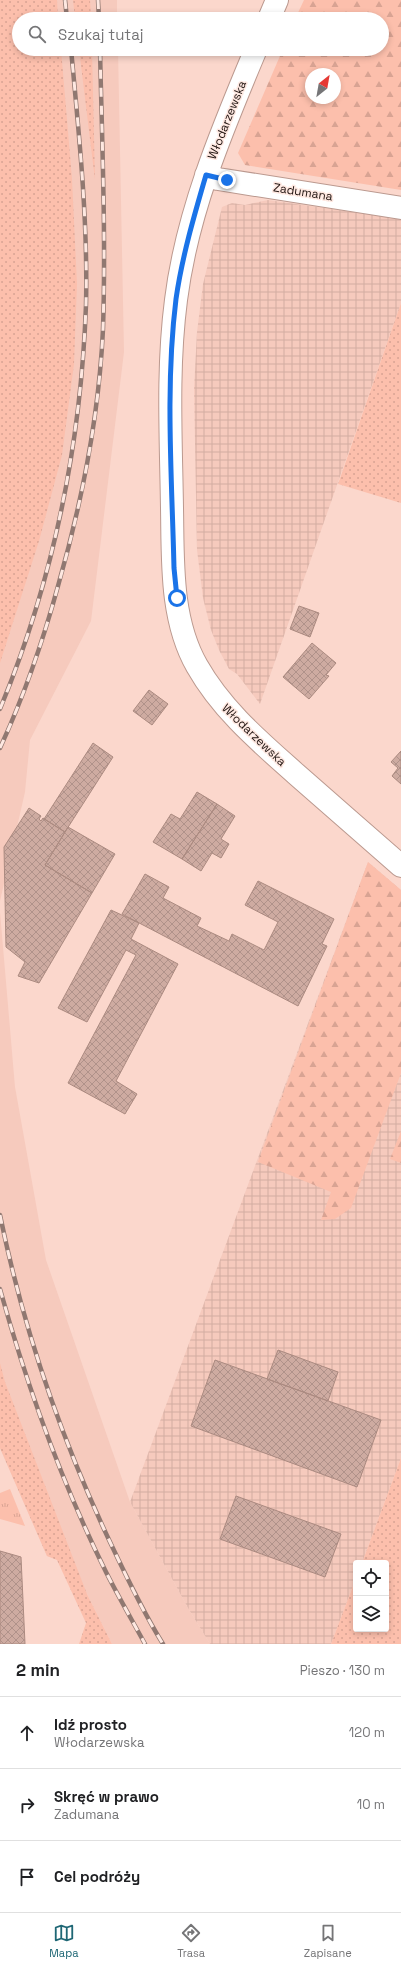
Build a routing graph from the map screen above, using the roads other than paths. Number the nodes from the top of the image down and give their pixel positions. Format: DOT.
graph roads {
  1 [pos="276,0"];
  2 [pos="272,12"];
  3 [pos="253,56"];
  4 [pos="206,175"];
  5 [pos="401,208"];
  6 [pos="401,866"];
  1 -- 2 [label="street"];
  3 -- 4 [label="street, Włodarzewska"];
  4 -- 5 [label="street, Zadumana"];
  4 -- 6 [label="street, Włodarzewska"];
}
